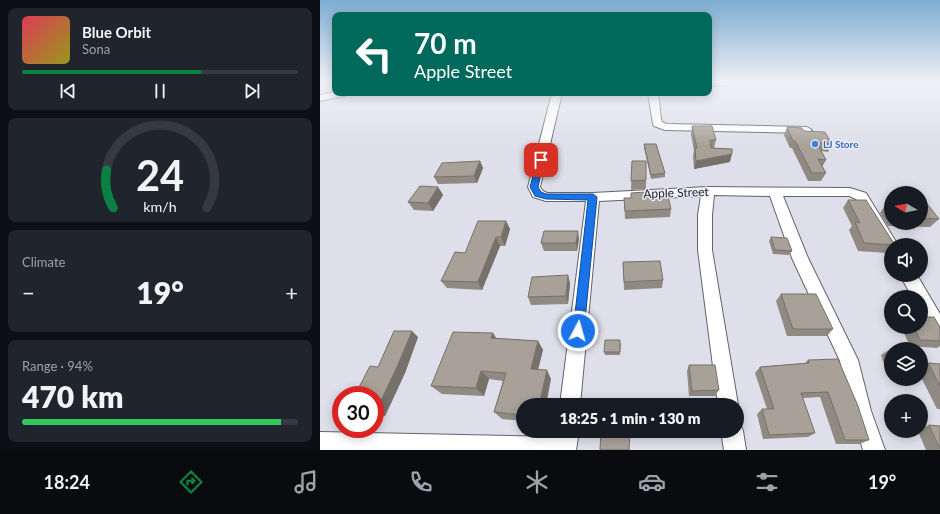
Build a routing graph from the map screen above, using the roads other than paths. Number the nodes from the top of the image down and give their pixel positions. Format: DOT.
graph roads {
  1 [pos="555,103"];
  2 [pos="654,103"];
  3 [pos="807,130"];
  4 [pos="708,191"];
  5 [pos="775,191"];
  6 [pos="593,197"];
  7 [pos="886,238"];
  8 [pos="928,309"];
  9 [pos="940,330"];
  10 [pos="571,398"];
  11 [pos="727,398"];
  12 [pos="733,438"];
  13 [pos="320,443"];
  14 [pos="566,443"];
  15 [pos="735,450"];
  16 [pos="874,450"];
  1 -- 6 [label="street, Apple Street"];
  2 -- 3 [label="street"];
  4 -- 5 [label="street, Apple Street"];
  4 -- 6 [label="street, Apple Street"];
  4 -- 11 [label="street"];
  5 -- 7 [label="street, Apple Street"];
  5 -- 16 [label="street"];
  6 -- 10 [label="street"];
  8 -- 9 [label="street"];
  12 -- 15 [label="street"];
  13 -- 14 [label="street"];
}
